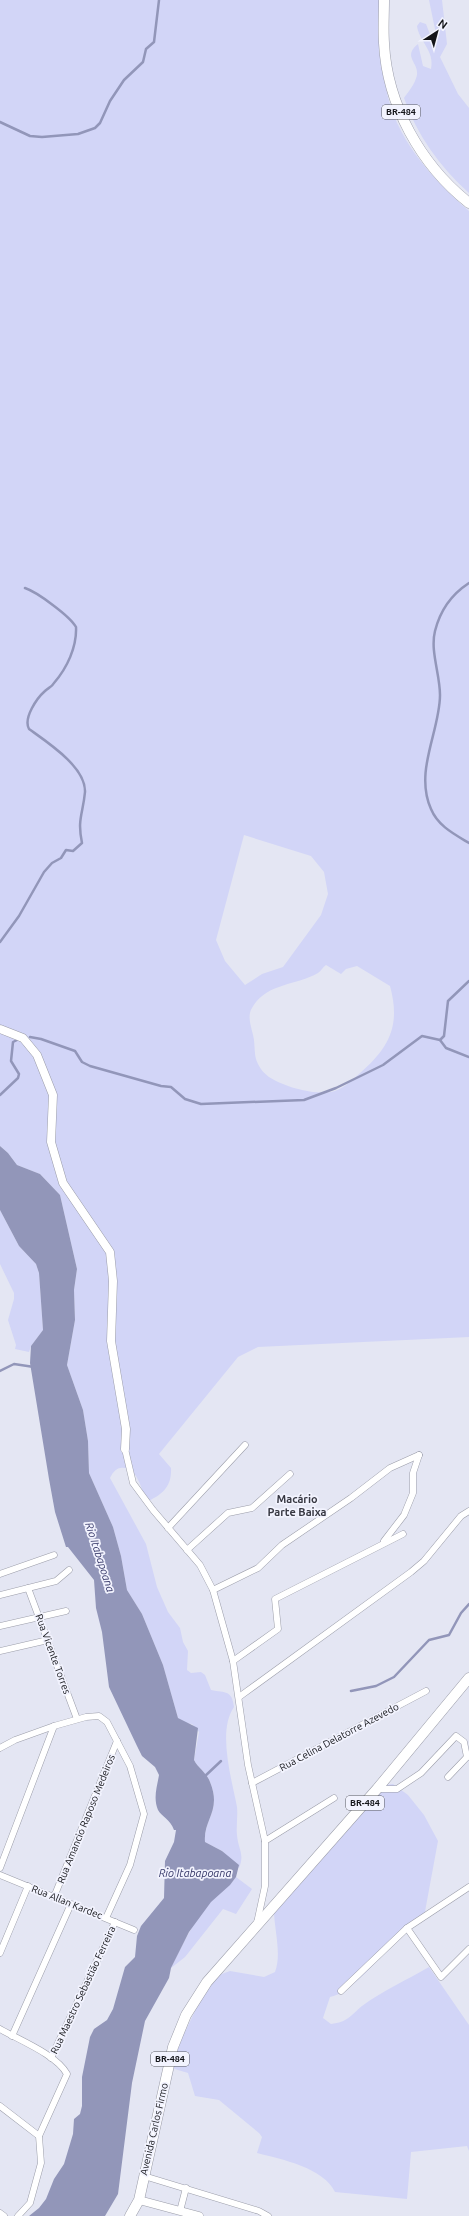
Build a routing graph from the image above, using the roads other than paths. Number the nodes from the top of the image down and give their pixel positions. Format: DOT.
graph roads {
  1 [pos="384,0"];
  2 [pos="469,203"];
  3 [pos="0,1030"];
  4 [pos="245,1445"];
  5 [pos="125,1449"];
  6 [pos="290,1474"];
  7 [pos="469,1511"];
  8 [pos="168,1528"];
  9 [pos="403,1534"];
  10 [pos="383,1543"];
  11 [pos="187,1550"];
  12 [pos="54,1555"];
  13 [pos="69,1570"];
  14 [pos="0,1574"];
  15 [pos="28,1588"];
  16 [pos="213,1590"];
  17 [pos="0,1595"];
  18 [pos="66,1611"];
  19 [pos="39,1617"];
  20 [pos="0,1626"];
  21 [pos="48,1640"];
  22 [pos="0,1651"];
  23 [pos="233,1661"];
  24 [pos="469,1678"];
  25 [pos="426,1691"];
  26 [pos="239,1698"];
  27 [pos="77,1719"];
  28 [pos="54,1726"];
  29 [pos="117,1741"];
  30 [pos="0,1748"];
  31 [pos="468,1756"];
  32 [pos="448,1777"];
  33 [pos="252,1783"];
  34 [pos="377,1789"];
  35 [pos="334,1798"];
  36 [pos="266,1840"];
  37 [pos="0,1868"];
  38 [pos="0,1875"];
  39 [pos="28,1886"];
  40 [pos="469,1887"];
  41 [pos="54,1897"];
  42 [pos="71,1904"];
  43 [pos="106,1918"];
  44 [pos="115,1922"];
  45 [pos="257,1925"];
  46 [pos="407,1928"];
  47 [pos="134,1930"];
  48 [pos="469,1949"];
  49 [pos="0,1953"];
  50 [pos="341,1991"];
  51 [pos="0,2029"];
  52 [pos="12,2036"];
  53 [pos="51,2058"];
  54 [pos="0,2106"];
  55 [pos="39,2136"];
  56 [pos="144,2176"];
  57 [pos="186,2188"];
  58 [pos="139,2200"];
  59 [pos="180,2211"];
  60 [pos="0,2214"];
  61 [pos="194,2215"];
  62 [pos="4,2216"];
  63 [pos="18,2216"];
  64 [pos="130,2216"];
  65 [pos="268,2216"];
  1 -- 2 [label="main road, BR-484"];
  3 -- 5 [label="street"];
  4 -- 8 [label="street"];
  5 -- 8 [label="street"];
  6 -- 11 [label="street"];
  7 -- 26 [label="street"];
  8 -- 11 [label="street"];
  9 -- 10 [label="street"];
  10 -- 16 [label="street"];
  10 -- 23 [label="street"];
  11 -- 16 [label="street"];
  12 -- 14 [label="street"];
  13 -- 15 [label="street"];
  15 -- 17 [label="street"];
  15 -- 19 [label="street, Rua Vicente Torres"];
  16 -- 23 [label="street"];
  18 -- 19 [label="street"];
  19 -- 20 [label="street"];
  19 -- 21 [label="street, Rua Vicente Torres"];
  21 -- 22 [label="street"];
  21 -- 27 [label="street, Rua Vicente Torres"];
  23 -- 26 [label="street"];
  24 -- 34 [label="main road, BR-484"];
  25 -- 33 [label="street, Rua Celina Delatorre Azevedo"];
  26 -- 33 [label="street"];
  27 -- 28 [label="street"];
  27 -- 29 [label="street"];
  28 -- 30 [label="street"];
  28 -- 37 [label="street"];
  29 -- 41 [label="street, Rua Amancio Raposo Medeiros"];
  29 -- 43 [label="street"];
  31 -- 32 [label="street"];
  31 -- 34 [label="street"];
  33 -- 36 [label="street"];
  34 -- 45 [label="main road, BR-484"];
  35 -- 36 [label="street"];
  36 -- 45 [label="street"];
  38 -- 39 [label="street, Rua Allan Kardec"];
  39 -- 41 [label="street, Rua Allan Kardec"];
  39 -- 49 [label="street"];
  40 -- 46 [label="street"];
  41 -- 42 [label="street, Rua Allan Kardec"];
  42 -- 43 [label="street, Rua Allan Kardec"];
  42 -- 52 [label="street"];
  43 -- 44 [label="street, Rua Allan Kardec"];
  44 -- 47 [label="street, Rua Allan Kardec"];
  44 -- 53 [label="street, Rua Maestro Sebastião Ferreira"];
  45 -- 56 [label="main road, Avenida Carlos Firmo / BR-484"];
  46 -- 48 [label="street"];
  46 -- 50 [label="street"];
  51 -- 52 [label="street"];
  52 -- 53 [label="street"];
  53 -- 55 [label="street"];
  54 -- 55 [label="street"];
  55 -- 63 [label="street"];
  56 -- 57 [label="street"];
  56 -- 58 [label="main road, Avenida Carlos Firmo / BR-484"];
  57 -- 59 [label="street"];
  57 -- 65 [label="street"];
  58 -- 59 [label="street"];
  58 -- 64 [label="main road, Avenida Carlos Firmo / BR-484"];
  59 -- 61 [label="street"];
  60 -- 62 [label="street"];
}
